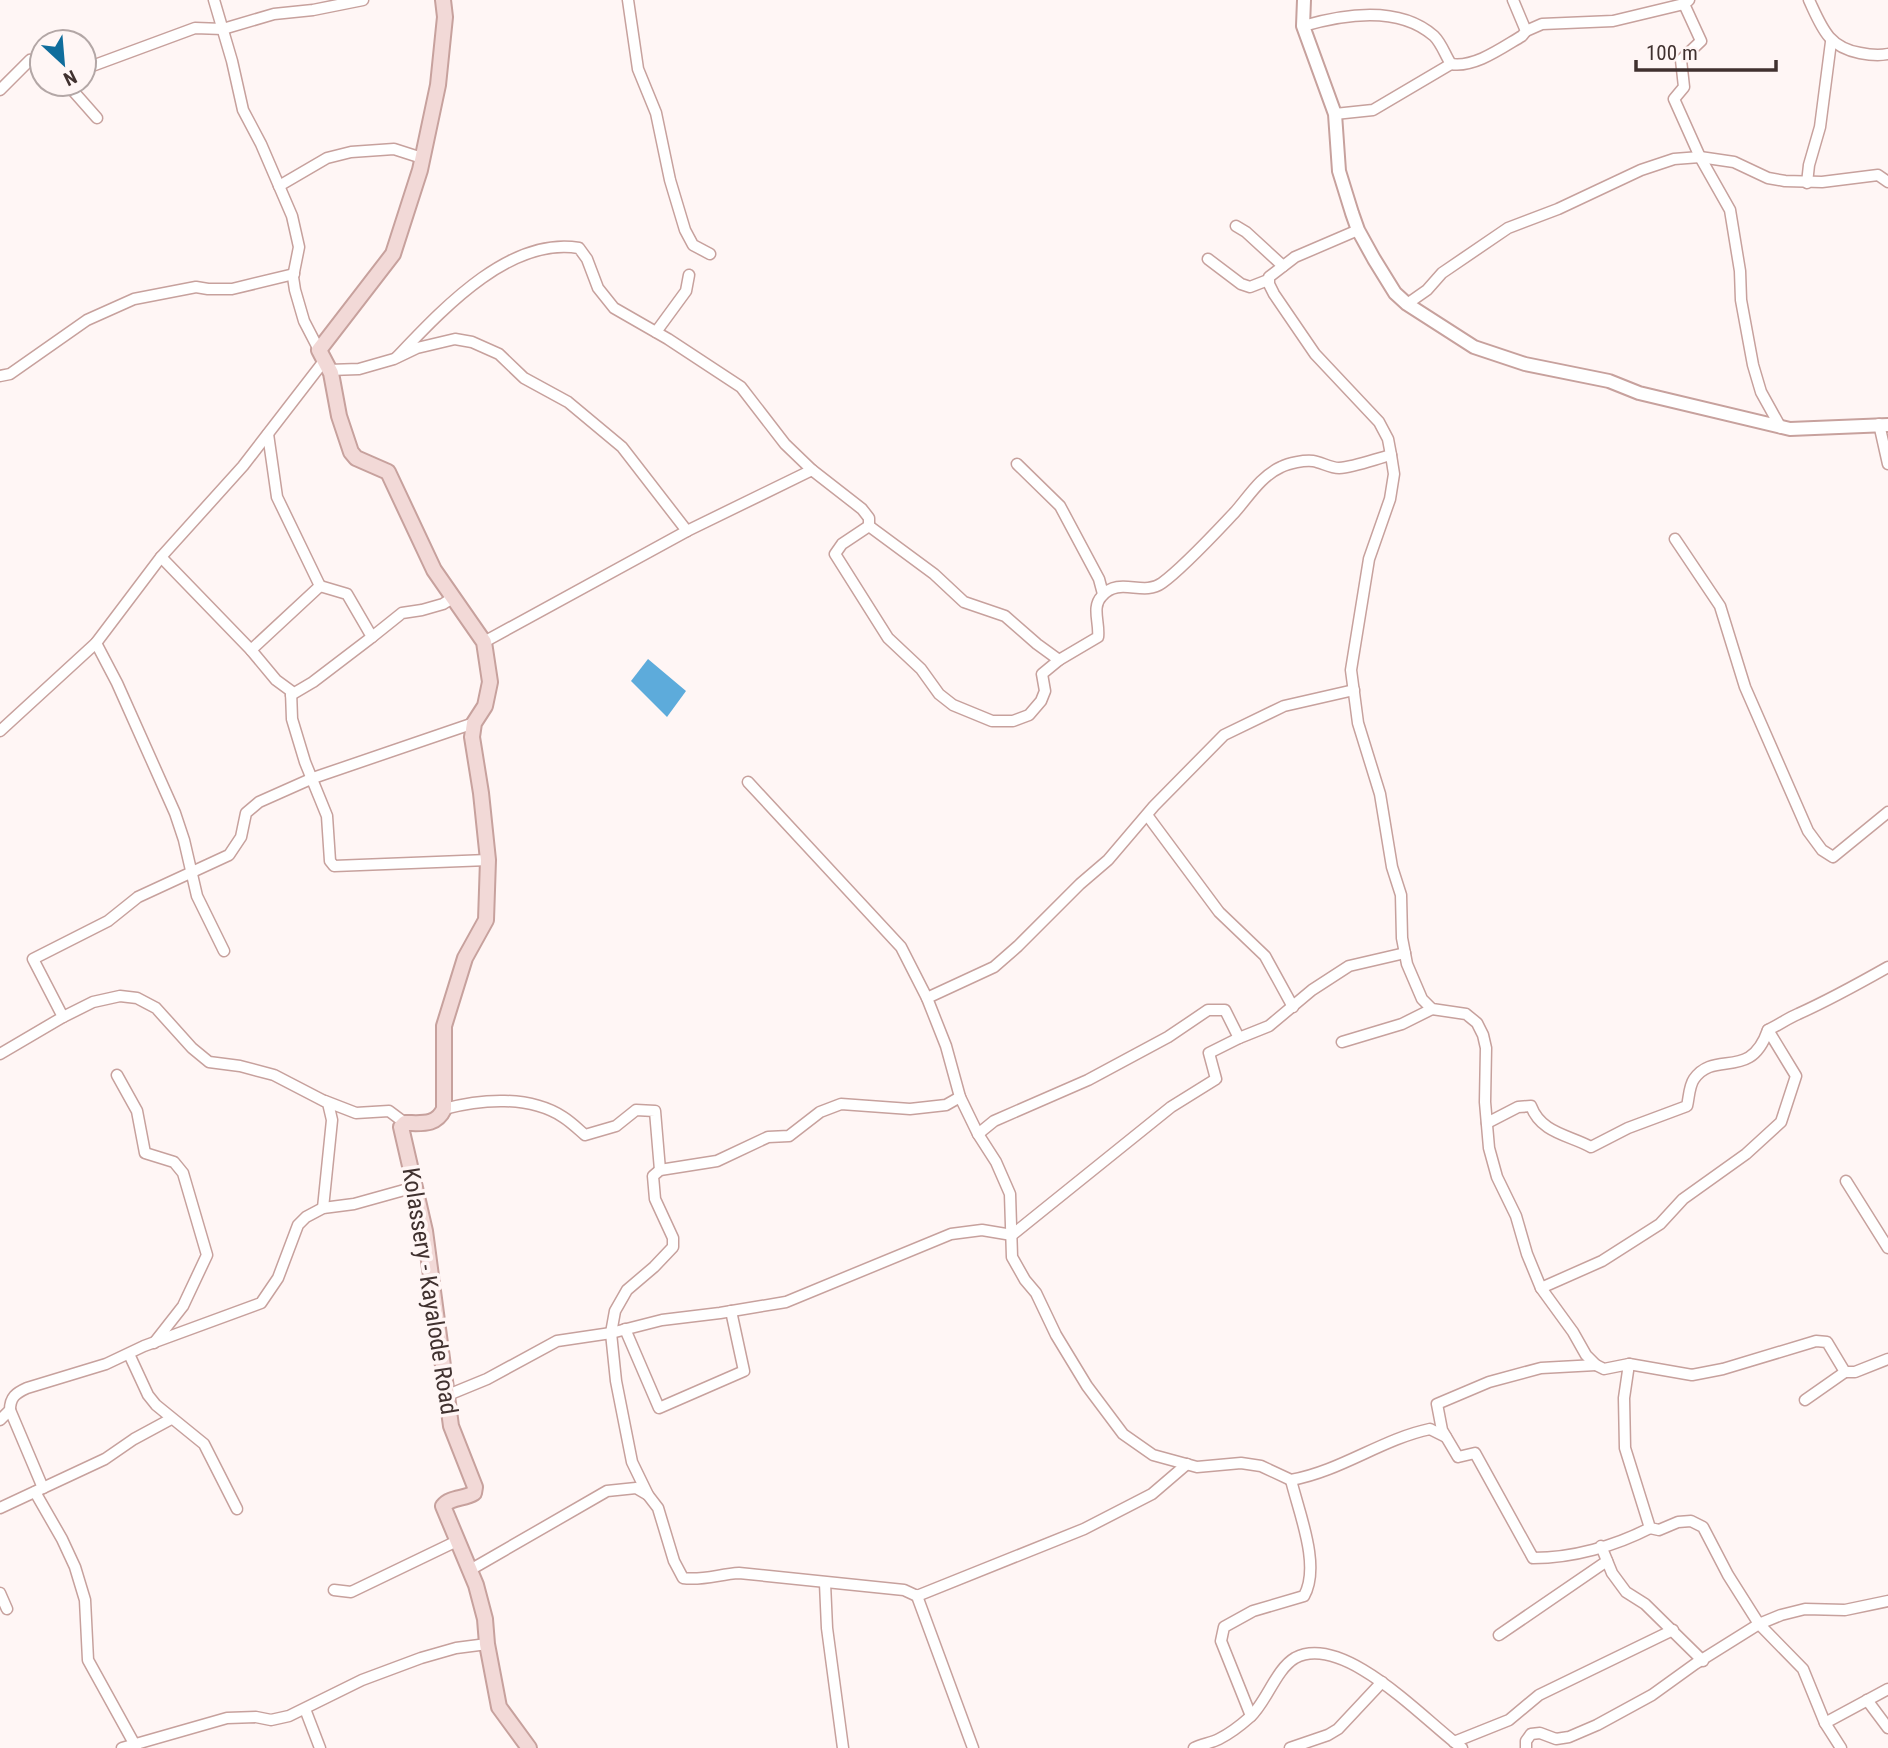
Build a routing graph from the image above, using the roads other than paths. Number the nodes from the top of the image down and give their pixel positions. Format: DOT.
graph roads {
  1 [pos="214,0"];
  2 [pos="363,0"];
  3 [pos="443,0"];
  4 [pos="628,0"];
  5 [pos="1304,0"];
  6 [pos="1513,0"];
  7 [pos="1810,0"];
  8 [pos="1687,2"];
  9 [pos="1303,26"];
  10 [pos="223,29"];
  11 [pos="1526,31"];
  12 [pos="1831,42"];
  13 [pos="1888,54"];
  14 [pos="28,62"];
  15 [pos="98,64"];
  16 [pos="1451,64"];
  17 [pos="0,90"];
  18 [pos="79,98"];
  19 [pos="1335,114"];
  20 [pos="97,118"];
  21 [pos="1700,157"];
  22 [pos="422,158"];
  23 [pos="1888,182"];
  24 [pos="1807,183"];
  25 [pos="279,186"];
  26 [pos="1236,226"];
  27 [pos="1358,230"];
  28 [pos="710,254"];
  29 [pos="1208,259"];
  30 [pos="1283,265"];
  31 [pos="294,274"];
  32 [pos="689,275"];
  33 [pos="1268,280"];
  34 [pos="1407,304"];
  35 [pos="656,332"];
  36 [pos="397,357"];
  37 [pos="324,360"];
  38 [pos="0,376"];
  39 [pos="1884,425"];
  40 [pos="1781,428"];
  41 [pos="268,434"];
  42 [pos="1391,455"];
  43 [pos="1017,464"];
  44 [pos="1888,464"];
  45 [pos="812,470"];
  46 [pos="869,526"];
  47 [pos="687,531"];
  48 [pos="1675,539"];
  49 [pos="162,557"];
  50 [pos="320,586"];
  51 [pos="1103,594"];
  52 [pos="454,597"];
  53 [pos="372,637"];
  54 [pos="484,642"];
  55 [pos="96,643"];
  56 [pos="251,650"];
  57 [pos="1059,660"];
  58 [pos="1354,690"];
  59 [pos="291,695"];
  60 [pos="474,723"];
  61 [pos="0,731"];
  62 [pos="313,778"];
  63 [pos="748,782"];
  64 [pos="1888,812"];
  65 [pos="1147,815"];
  66 [pos="488,860"];
  67 [pos="192,871"];
  68 [pos="224,951"];
  69 [pos="1405,953"];
  70 [pos="1888,967"];
  71 [pos="927,998"];
  72 [pos="1293,1007"];
  73 [pos="1432,1009"];
  74 [pos="64,1017"];
  75 [pos="1768,1030"];
  76 [pos="1239,1038"];
  77 [pos="1342,1042"];
  78 [pos="0,1054"];
  79 [pos="117,1075"];
  80 [pos="960,1097"];
  81 [pos="324,1101"];
  82 [pos="444,1109"];
  83 [pos="405,1123"];
  84 [pos="1486,1123"];
  85 [pos="978,1134"];
  86 [pos="660,1170"];
  87 [pos="1846,1181"];
  88 [pos="415,1188"];
  89 [pos="323,1208"];
  90 [pos="1012,1235"];
  91 [pos="1888,1248"];
  92 [pos="1541,1288"];
  93 [pos="731,1311"];
  94 [pos="625,1329"];
  95 [pos="611,1333"];
  96 [pos="153,1343"];
  97 [pos="129,1354"];
  98 [pos="1888,1359"];
  99 [pos="1629,1364"];
  100 [pos="1596,1365"];
  101 [pos="1845,1372"];
  102 [pos="448,1395"];
  103 [pos="1805,1401"];
  104 [pos="10,1410"];
  105 [pos="171,1419"];
  106 [pos="0,1420"];
  107 [pos="1446,1437"];
  108 [pos="1187,1464"];
  109 [pos="1291,1480"];
  110 [pos="39,1490"];
  111 [pos="648,1495"];
  112 [pos="0,1508"];
  113 [pos="237,1509"];
  114 [pos="1650,1528"];
  115 [pos="457,1541"];
  116 [pos="1601,1546"];
  117 [pos="1607,1561"];
  118 [pos="470,1570"];
  119 [pos="825,1583"];
  120 [pos="334,1590"];
  121 [pos="0,1593"];
  122 [pos="916,1595"];
  123 [pos="1888,1601"];
  124 [pos="7,1609"];
  125 [pos="1759,1624"];
  126 [pos="1673,1630"];
  127 [pos="1499,1635"];
  128 [pos="487,1644"];
  129 [pos="1703,1661"];
  130 [pos="1382,1682"];
  131 [pos="1888,1689"];
  132 [pos="1867,1700"];
  133 [pos="305,1709"];
  134 [pos="1251,1716"];
  135 [pos="1825,1723"];
  136 [pos="1888,1728"];
  137 [pos="135,1746"];
  138 [pos="1459,1746"];
  139 [pos="1840,1747"];
  140 [pos="122,1748"];
  141 [pos="320,1748"];
  142 [pos="529,1748"];
  143 [pos="843,1748"];
  144 [pos="973,1748"];
  145 [pos="1194,1748"];
  146 [pos="1290,1748"];
  147 [pos="1526,1748"];
  1 -- 10 [label="street"];
  2 -- 10 [label="street"];
  3 -- 22 [label="main road"];
  4 -- 28 [label="street"];
  5 -- 9 [label="street"];
  6 -- 11 [label="street"];
  7 -- 12 [label="street"];
  8 -- 11 [label="street"];
  8 -- 21 [label="street"];
  9 -- 16 [label="street"];
  9 -- 19 [label="street"];
  10 -- 15 [label="street"];
  10 -- 25 [label="street"];
  11 -- 16 [label="street"];
  12 -- 13 [label="street"];
  12 -- 24 [label="street"];
  14 -- 17 [label="street"];
  16 -- 19 [label="street"];
  18 -- 20 [label="street"];
  19 -- 27 [label="street"];
  21 -- 24 [label="street"];
  21 -- 34 [label="street"];
  21 -- 40 [label="street"];
  22 -- 25 [label="street"];
  22 -- 37 [label="main road"];
  23 -- 24 [label="street"];
  25 -- 31 [label="street"];
  26 -- 30 [label="street"];
  27 -- 30 [label="street"];
  27 -- 34 [label="street"];
  29 -- 33 [label="street"];
  30 -- 33 [label="street"];
  31 -- 37 [label="street"];
  31 -- 38 [label="street"];
  32 -- 35 [label="street"];
  33 -- 42 [label="street"];
  34 -- 40 [label="street"];
  35 -- 36 [label="street"];
  35 -- 45 [label="street"];
  36 -- 37 [label="street"];
  36 -- 47 [label="street"];
  37 -- 41 [label="street"];
  37 -- 52 [label="main road"];
  39 -- 40 [label="street"];
  39 -- 44 [label="street"];
  41 -- 49 [label="street"];
  41 -- 50 [label="street"];
  42 -- 51 [label="street"];
  42 -- 58 [label="street"];
  43 -- 51 [label="street"];
  45 -- 46 [label="street"];
  45 -- 47 [label="street"];
  46 -- 57 [label="street"];
  46 -- 57 [label="street"];
  47 -- 54 [label="street"];
  48 -- 64 [label="street"];
  49 -- 55 [label="street"];
  49 -- 56 [label="street"];
  50 -- 53 [label="street"];
  50 -- 56 [label="street"];
  51 -- 57 [label="street"];
  52 -- 53 [label="street"];
  52 -- 54 [label="main road"];
  53 -- 59 [label="street"];
  54 -- 60 [label="main road"];
  55 -- 61 [label="street"];
  55 -- 67 [label="street"];
  56 -- 59 [label="street"];
  58 -- 65 [label="street"];
  58 -- 69 [label="street"];
  59 -- 62 [label="street"];
  60 -- 62 [label="street"];
  60 -- 66 [label="main road"];
  62 -- 66 [label="street"];
  62 -- 67 [label="street"];
  63 -- 71 [label="street"];
  65 -- 71 [label="street"];
  65 -- 72 [label="street"];
  66 -- 82 [label="main road"];
  67 -- 68 [label="street"];
  67 -- 74 [label="street"];
  69 -- 72 [label="street"];
  69 -- 73 [label="street"];
  70 -- 75 [label="street"];
  71 -- 80 [label="street"];
  72 -- 76 [label="street"];
  73 -- 77 [label="street"];
  73 -- 84 [label="street"];
  74 -- 78 [label="street"];
  74 -- 81 [label="street"];
  75 -- 84 [label="street"];
  75 -- 92 [label="street"];
  76 -- 85 [label="street"];
  76 -- 90 [label="street"];
  79 -- 96 [label="street"];
  80 -- 85 [label="street"];
  80 -- 86 [label="street"];
  81 -- 83 [label="street"];
  81 -- 89 [label="street"];
  82 -- 83 [label="main road"];
  82 -- 86 [label="street"];
  83 -- 88 [label="main road, Kolassery - Kayalode Road"];
  84 -- 92 [label="street"];
  85 -- 90 [label="street"];
  86 -- 95 [label="street"];
  87 -- 91 [label="street"];
  88 -- 89 [label="street"];
  88 -- 102 [label="main road, Kolassery - Kayalode Road"];
  89 -- 96 [label="street"];
  90 -- 93 [label="street"];
  90 -- 108 [label="street"];
  92 -- 100 [label="street"];
  93 -- 94 [label="street"];
  93 -- 94 [label="street"];
  94 -- 95 [label="street"];
  95 -- 102 [label="street"];
  95 -- 111 [label="street"];
  96 -- 97 [label="street"];
  97 -- 104 [label="street"];
  97 -- 105 [label="street"];
  98 -- 101 [label="street"];
  99 -- 100 [label="street"];
  99 -- 101 [label="street"];
  99 -- 114 [label="street"];
  100 -- 107 [label="street"];
  101 -- 103 [label="street"];
  102 -- 115 [label="main road, Kolassery - Kayalode Road"];
  104 -- 106 [label="street"];
  104 -- 110 [label="street"];
  105 -- 110 [label="street"];
  105 -- 113 [label="street"];
  107 -- 109 [label="street"];
  107 -- 116 [label="street"];
  108 -- 109 [label="street"];
  108 -- 122 [label="street"];
  109 -- 134 [label="street"];
  110 -- 112 [label="street"];
  110 -- 137 [label="street"];
  111 -- 118 [label="street"];
  111 -- 119 [label="street"];
  114 -- 116 [label="street"];
  114 -- 125 [label="street"];
  115 -- 118 [label="main road, Kolassery - Kayalode Road"];
  115 -- 120 [label="street"];
  116 -- 117 [label="street"];
  117 -- 126 [label="street"];
  117 -- 127 [label="street"];
  118 -- 128 [label="main road, Kolassery - Kayalode Road"];
  119 -- 122 [label="street"];
  119 -- 143 [label="street"];
  121 -- 124 [label="street"];
  122 -- 144 [label="street"];
  123 -- 125 [label="street"];
  125 -- 129 [label="street"];
  125 -- 135 [label="street"];
  126 -- 129 [label="street"];
  126 -- 138 [label="street"];
  128 -- 133 [label="street"];
  128 -- 142 [label="main road, Kolassery - Kayalode Road"];
  129 -- 147 [label="street"];
  130 -- 134 [label="street"];
  130 -- 138 [label="street"];
  130 -- 146 [label="street"];
  131 -- 132 [label="street"];
  132 -- 135 [label="street"];
  132 -- 136 [label="street"];
  133 -- 137 [label="street"];
  133 -- 141 [label="street"];
  134 -- 145 [label="street"];
  135 -- 139 [label="street"];
  137 -- 140 [label="street"];
}
